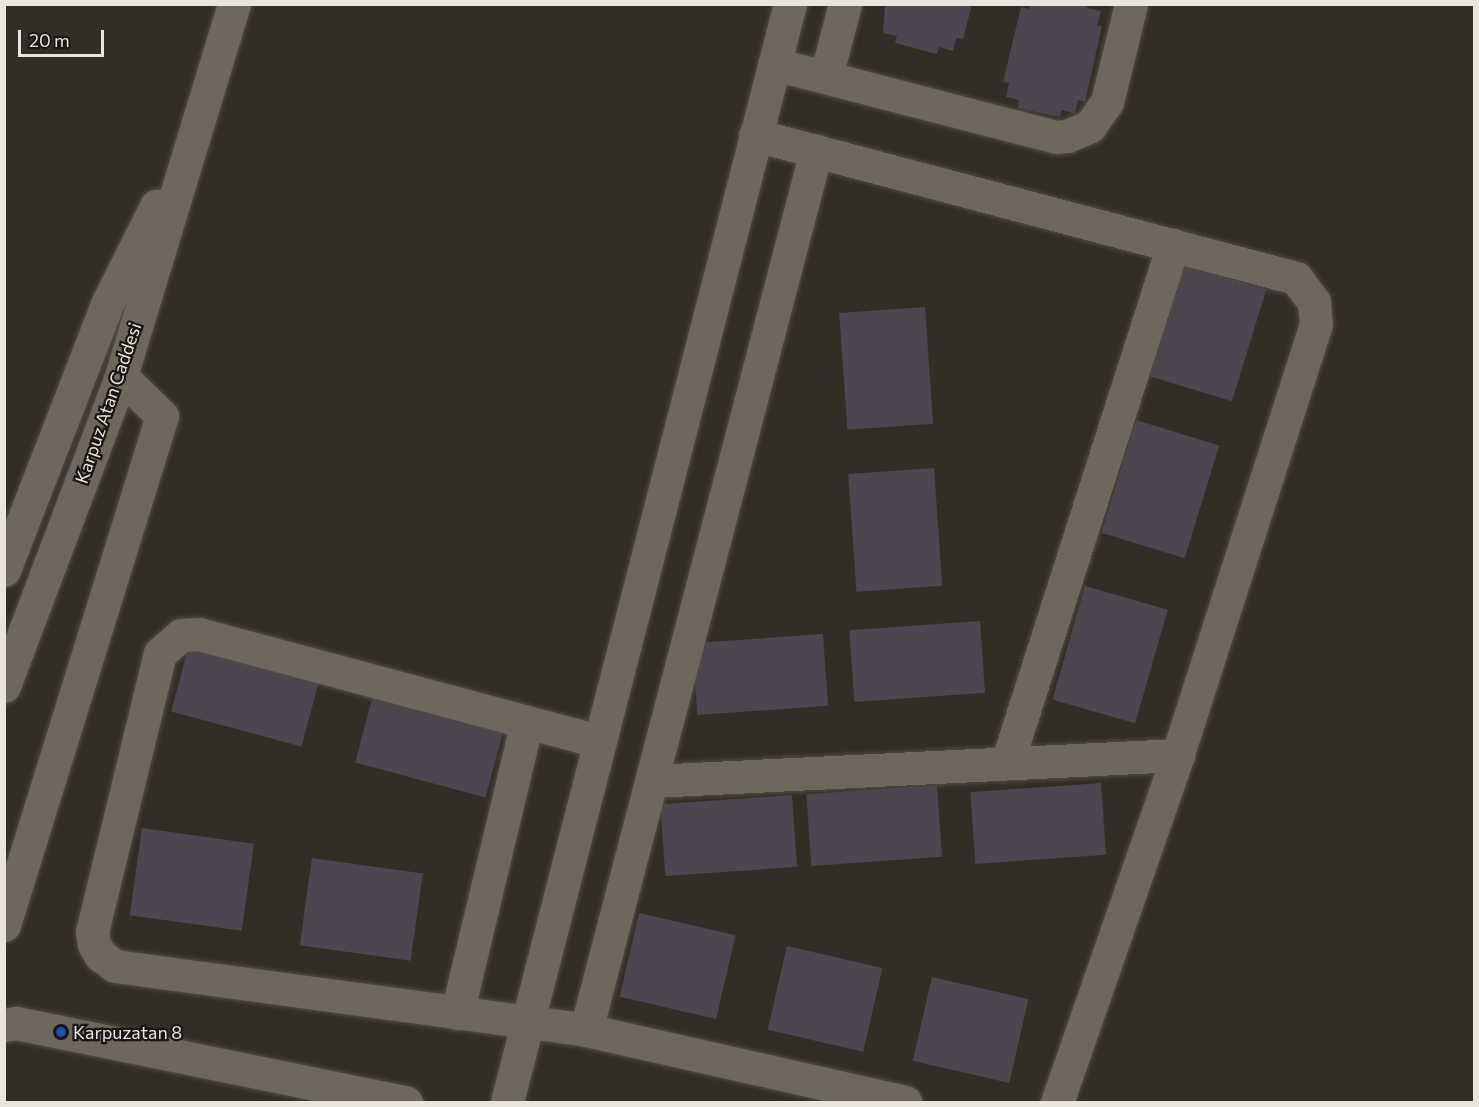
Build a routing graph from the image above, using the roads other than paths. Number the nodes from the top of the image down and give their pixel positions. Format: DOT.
graph roads {
  1 [pos="234,4"];
  2 [pos="790,4"];
  3 [pos="845,4"];
  4 [pos="1131,4"];
  5 [pos="774,64"];
  6 [pos="826,76"];
  7 [pos="200,116"];
  8 [pos="755,135"];
  9 [pos="816,151"];
  10 [pos="1173,245"];
  11 [pos="120,376"];
  12 [pos="4,570"];
  13 [pos="4,686"];
  14 [pos="527,722"];
  15 [pos="598,741"];
  16 [pos="1178,755"];
  17 [pos="1007,764"];
  18 [pos="652,782"];
  19 [pos="4,925"];
  20 [pos="458,1013"];
  21 [pos="8,1022"];
  22 [pos="528,1022"];
  23 [pos="586,1030"];
  24 [pos="406,1102"];
  25 [pos="507,1102"];
  26 [pos="905,1102"];
  27 [pos="1057,1102"];
  1 -- 7 [label="street, Karpuz Atan Caddesi"];
  2 -- 5 [label="street"];
  3 -- 6 [label="street"];
  4 -- 6 [label="street"];
  5 -- 6 [label="street"];
  5 -- 8 [label="street"];
  7 -- 11 [label="street, Karpuz Atan Caddesi"];
  7 -- 12 [label="street, Karpuz Atan Caddesi"];
  8 -- 9 [label="street"];
  8 -- 15 [label="street"];
  9 -- 10 [label="street"];
  9 -- 18 [label="street"];
  10 -- 16 [label="street"];
  10 -- 17 [label="street"];
  11 -- 13 [label="street, Karpuz Atan Caddesi"];
  11 -- 19 [label="street"];
  14 -- 15 [label="street"];
  14 -- 20 [label="street"];
  14 -- 20 [label="street"];
  15 -- 22 [label="street"];
  16 -- 17 [label="street"];
  16 -- 27 [label="street"];
  17 -- 18 [label="street"];
  18 -- 23 [label="street"];
  20 -- 22 [label="street"];
  21 -- 24 [label="street"];
  22 -- 23 [label="street"];
  22 -- 25 [label="street"];
  23 -- 26 [label="street"];
}
